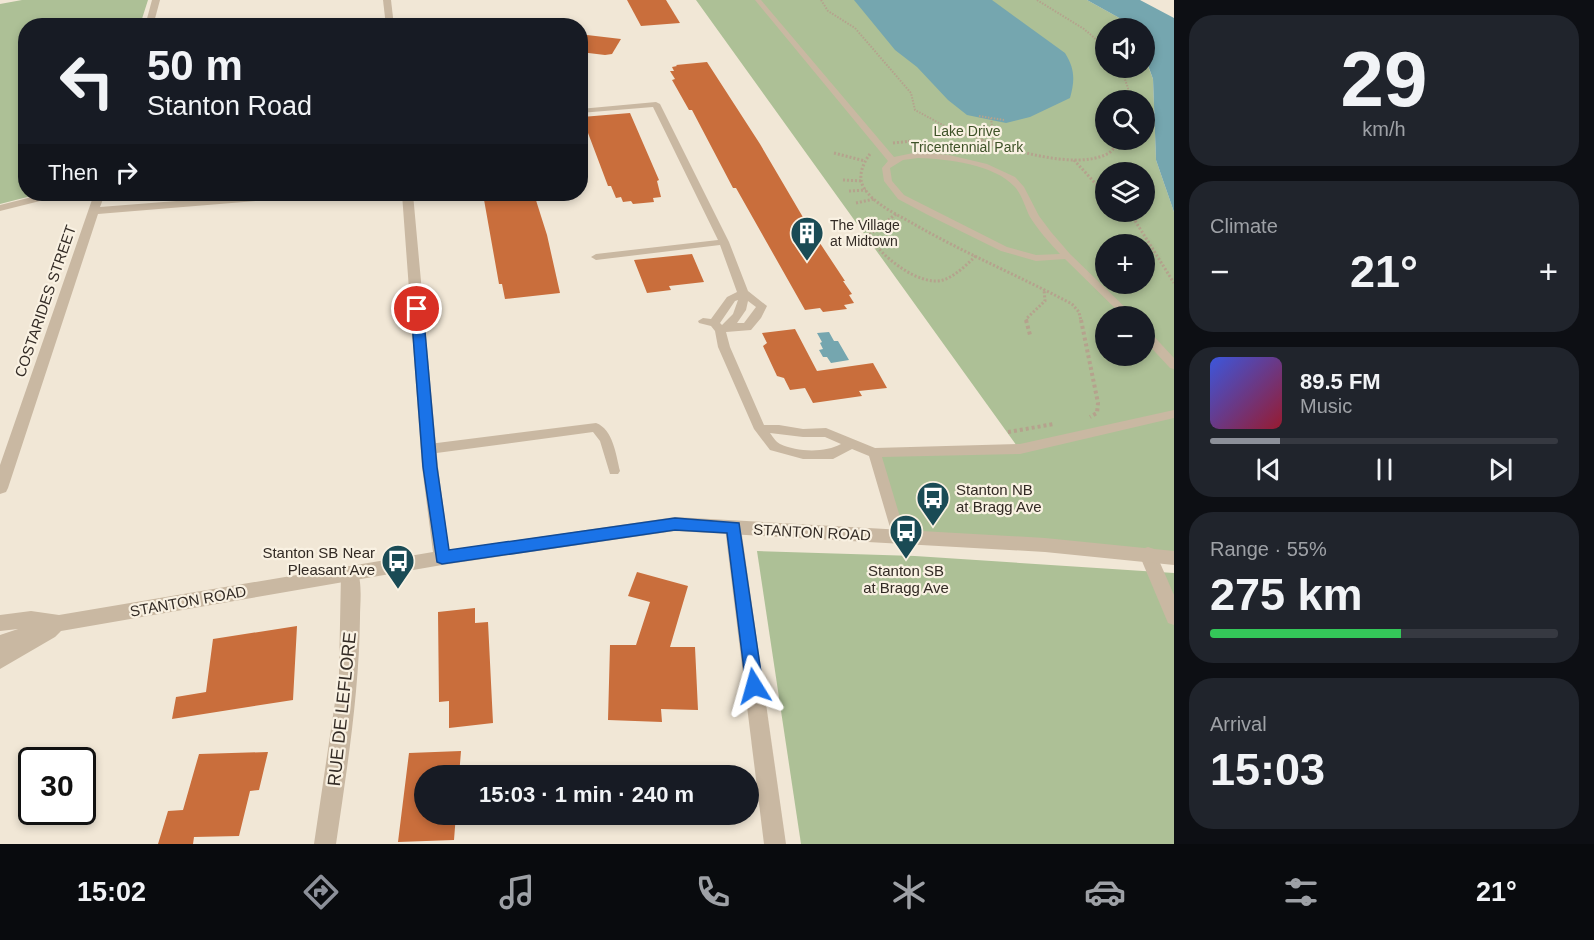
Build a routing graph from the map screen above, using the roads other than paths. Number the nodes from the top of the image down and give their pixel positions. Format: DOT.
graph roads {
  1 [pos="156,0"];
  2 [pos="387,0"];
  3 [pos="758,0"];
  4 [pos="151,18"];
  5 [pos="389,18"];
  6 [pos="588,110"];
  7 [pos="893,161"];
  8 [pos="28,201"];
  9 [pos="97,201"];
  10 [pos="217,201"];
  11 [pos="408,201"];
  12 [pos="0,208"];
  13 [pos="93,211"];
  14 [pos="724,242"];
  15 [pos="1067,256"];
  16 [pos="596,257"];
  17 [pos="743,293"];
  18 [pos="1119,306"];
  19 [pos="717,325"];
  20 [pos="1155,345"];
  21 [pos="1174,365"];
  22 [pos="1174,414"];
  23 [pos="760,429"];
  24 [pos="850,444"];
  25 [pos="429,448"];
  26 [pos="874,453"];
  27 [pos="614,471"];
  28 [pos="0,488"];
  29 [pos="734,528"];
  30 [pos="899,537"];
  31 [pos="1148,554"];
  32 [pos="442,558"];
  33 [pos="1174,558"];
  34 [pos="351,573"];
  35 [pos="1174,617"];
  36 [pos="0,622"];
  37 [pos="61,623"];
  38 [pos="0,643"];
  39 [pos="0,660"];
  40 [pos="325,844"];
  41 [pos="775,844"];
  1 -- 4 [label="street"];
  2 -- 5 [label="street"];
  3 -- 7 [label="lane"];
  6 -- 14 [label="lane"];
  7 -- 15 [label="lane"];
  7 -- 15 [label="lane"];
  8 -- 12 [label="street"];
  9 -- 13 [label="street, COSTARIDES STREET"];
  10 -- 13 [label="street"];
  11 -- 25 [label="street"];
  13 -- 28 [label="street, COSTARIDES STREET"];
  14 -- 16 [label="lane"];
  14 -- 17 [label="lane"];
  15 -- 18 [label="lane"];
  17 -- 19 [label="lane"];
  17 -- 19 [label="lane"];
  19 -- 23 [label="lane"];
  20 -- 21 [label="lane"];
  22 -- 26 [label="lane"];
  23 -- 24 [label="lane"];
  23 -- 24 [label="lane"];
  24 -- 26 [label="lane"];
  25 -- 27 [label="lane"];
  25 -- 32 [label="street"];
  26 -- 30 [label="lane"];
  29 -- 30 [label="street, STANTON ROAD"];
  29 -- 32 [label="street, STANTON ROAD"];
  29 -- 41 [label="street"];
  30 -- 31 [label="street, STANTON ROAD"];
  31 -- 33 [label="street, STANTON ROAD"];
  31 -- 35 [label="street"];
  32 -- 34 [label="street, STANTON ROAD"];
  34 -- 37 [label="street, STANTON ROAD"];
  34 -- 40 [label="street, RUE DE LEFLORE"];
  36 -- 37 [label="street, STANTON ROAD"];
  37 -- 38 [label="street, STANTON ROAD"];
  37 -- 39 [label="street, STANTON ROAD"];
}
